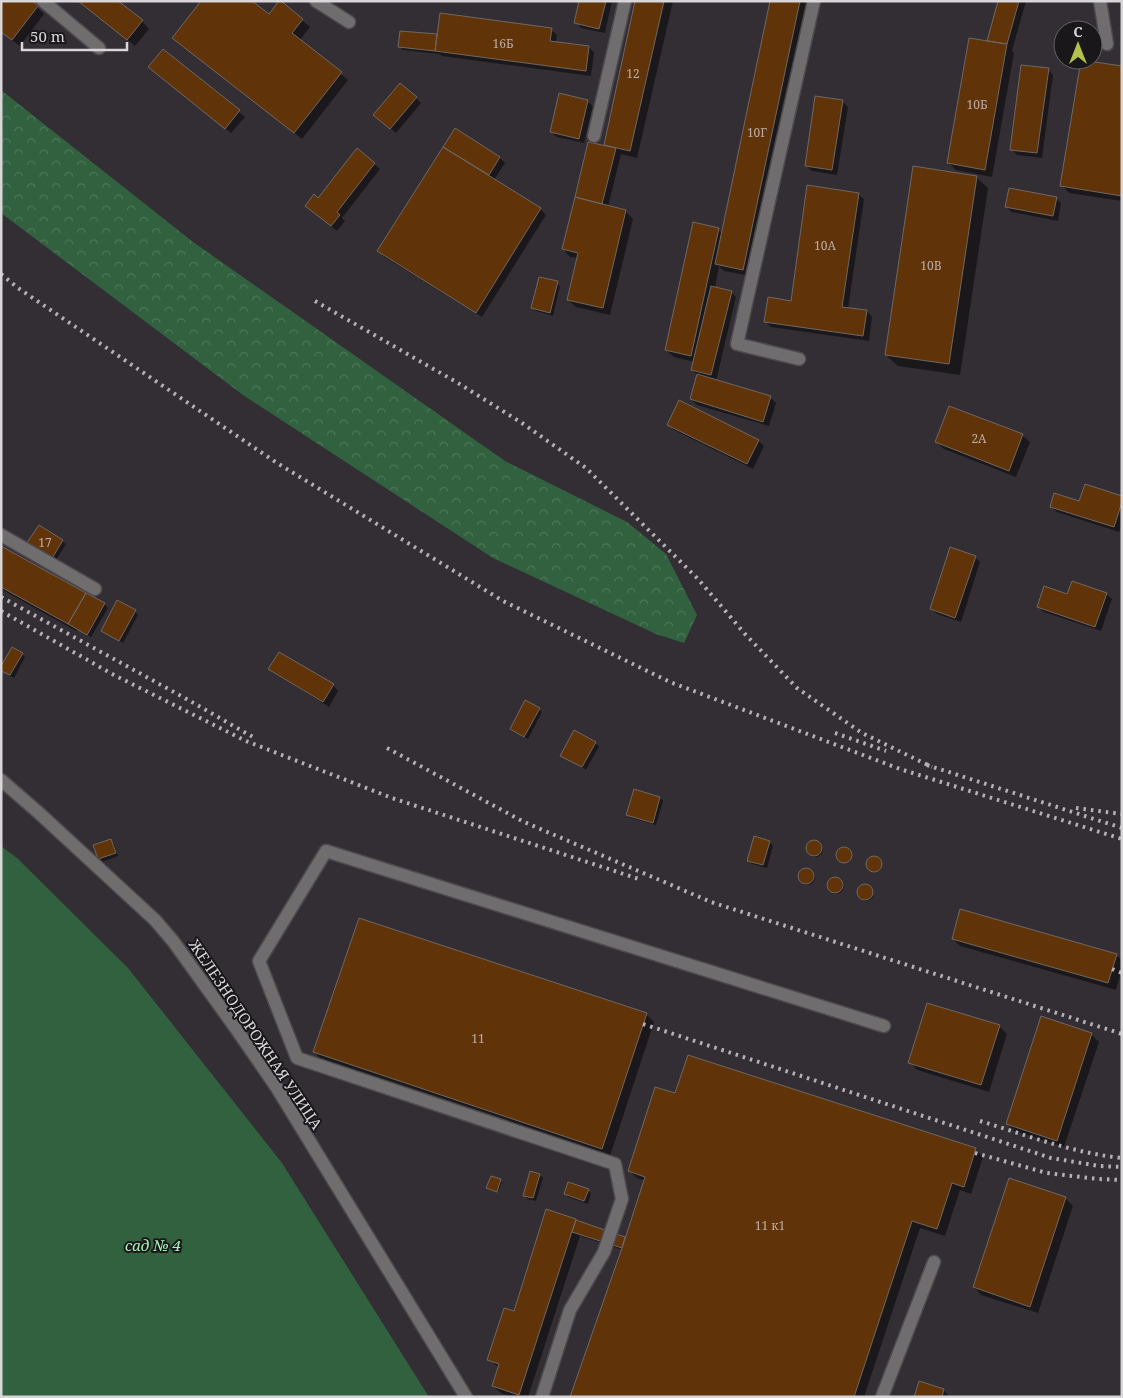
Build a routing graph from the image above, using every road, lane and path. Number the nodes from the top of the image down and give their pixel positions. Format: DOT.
graph roads {
  1 [pos="44,1"];
  2 [pos="316,1"];
  3 [pos="625,1"];
  4 [pos="814,1"];
  5 [pos="1100,1"];
  6 [pos="349,22"];
  7 [pos="1107,44"];
  8 [pos="100,48"];
  9 [pos="594,136"];
  10 [pos="799,359"];
  11 [pos="1,536"];
  12 [pos="95,590"];
  13 [pos="1,780"];
  14 [pos="884,1026"];
  15 [pos="934,1262"];
  16 [pos="468,1395"];
  17 [pos="542,1397"];
  18 [pos="882,1397"];
  1 -- 8 [label="street"];
  2 -- 6 [label="street"];
  3 -- 9 [label="street"];
  4 -- 10 [label="street"];
  5 -- 7 [label="street"];
  11 -- 12 [label="street"];
  13 -- 16 [label="street, ЖЕЛЕЗНОДОРОЖНАЯ УЛИЦА"];
  14 -- 17 [label="street"];
  15 -- 18 [label="street"];
}
